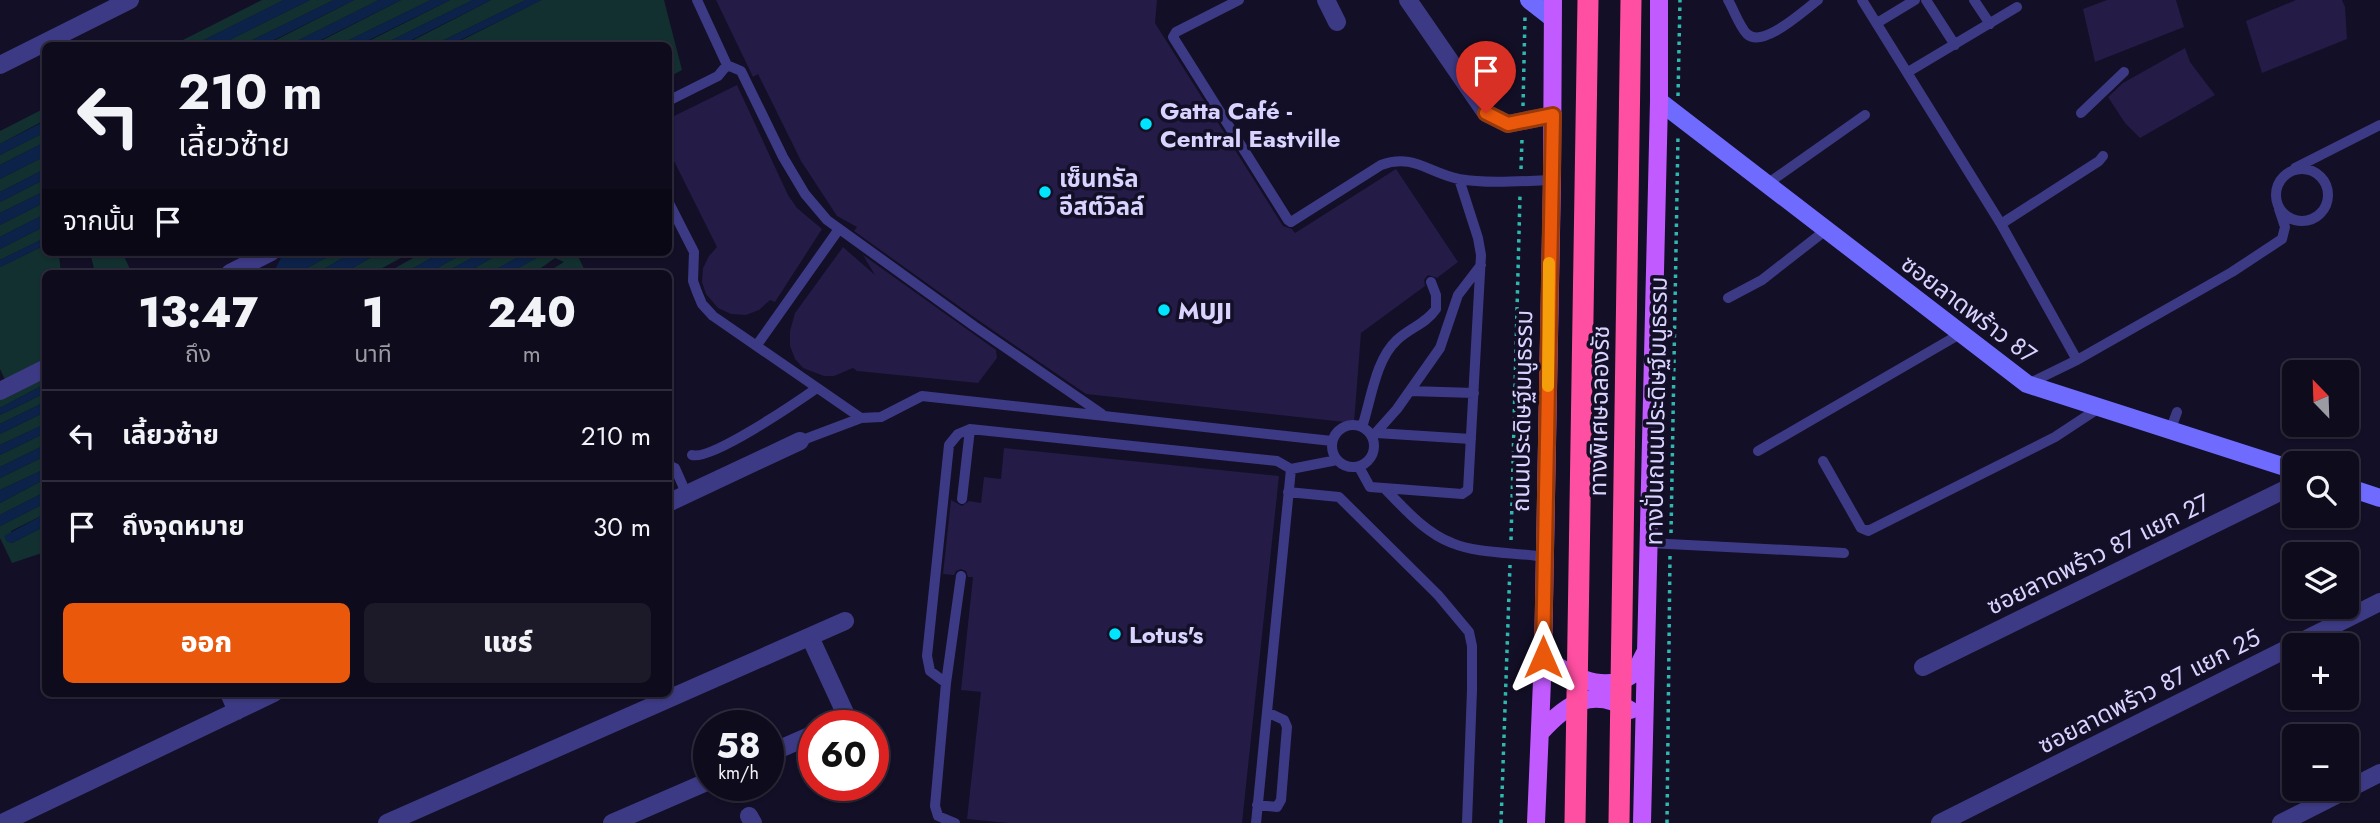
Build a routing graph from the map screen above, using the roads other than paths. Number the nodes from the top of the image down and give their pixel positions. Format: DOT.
graph roads {
  1 [pos="130,0"];
  2 [pos="697,0"];
  3 [pos="1239,0"];
  4 [pos="1326,0"];
  5 [pos="1408,0"];
  6 [pos="1553,0"];
  7 [pos="1588,0"];
  8 [pos="1631,0"];
  9 [pos="1659,0"];
  10 [pos="1728,0"];
  11 [pos="1818,0"];
  12 [pos="1862,0"];
  13 [pos="1915,0"];
  14 [pos="1926,0"];
  15 [pos="1974,0"];
  16 [pos="1527,7"];
  17 [pos="2017,7"];
  18 [pos="1552,18"];
  19 [pos="1337,22"];
  20 [pos="1877,23"];
  21 [pos="1990,24"];
  22 [pos="46,42"];
  23 [pos="42,44"];
  24 [pos="1955,45"];
  25 [pos="0,65"];
  26 [pos="727,65"];
  27 [pos="1908,72"];
  28 [pos="2124,72"];
  29 [pos="672,99"];
  30 [pos="1659,101"];
  31 [pos="2081,113"];
  32 [pos="1553,115"];
  33 [pos="1865,116"];
  34 [pos="2380,125"];
  35 [pos="2103,156"];
  36 [pos="2291,170"];
  37 [pos="1459,178"];
  38 [pos="1552,180"];
  39 [pos="1767,184"];
  40 [pos="672,209"];
  41 [pos="2279,209"];
  42 [pos="2001,224"];
  43 [pos="839,229"];
  44 [pos="1826,230"];
  45 [pos="263,256"];
  46 [pos="1481,265"];
  47 [pos="236,270"];
  48 [pos="1431,282"];
  49 [pos="1728,298"];
  50 [pos="1960,334"];
  51 [pos="757,345"];
  52 [pos="2077,360"];
  53 [pos="42,370"];
  54 [pos="2026,384"];
  55 [pos="817,388"];
  56 [pos="0,391"];
  57 [pos="1410,391"];
  58 [pos="1474,393"];
  59 [pos="2099,408"];
  60 [pos="2177,412"];
  61 [pos="1105,416"];
  62 [pos="861,418"];
  63 [pos="1362,427"];
  64 [pos="970,429"];
  65 [pos="2170,431"];
  66 [pos="1374,435"];
  67 [pos="1471,439"];
  68 [pos="800,441"];
  69 [pos="1332,441"];
  70 [pos="1758,451"];
  71 [pos="692,455"];
  72 [pos="1337,460"];
  73 [pos="1823,461"];
  74 [pos="2282,466"];
  75 [pos="672,467"];
  76 [pos="1359,467"];
  77 [pos="1291,469"];
  78 [pos="1384,488"];
  79 [pos="2282,491"];
  80 [pos="2359,491"];
  81 [pos="1289,492"];
  82 [pos="687,495"];
  83 [pos="2380,498"];
  84 [pos="962,499"];
  85 [pos="672,501"];
  86 [pos="1649,543"];
  87 [pos="1844,553"];
  88 [pos="1544,557"];
  89 [pos="961,576"];
  90 [pos="2380,602"];
  91 [pos="845,621"];
  92 [pos="810,637"];
  93 [pos="1646,650"];
  94 [pos="1543,657"];
  95 [pos="1923,667"];
  96 [pos="946,683"];
  97 [pos="231,697"];
  98 [pos="266,697"];
  99 [pos="844,710"];
  100 [pos="237,711"];
  101 [pos="1267,712"];
  102 [pos="1644,723"];
  103 [pos="1540,733"];
  104 [pos="2380,773"];
  105 [pos="693,787"];
  106 [pos="1257,805"];
  107 [pos="2,823"];
  108 [pos="387,823"];
  109 [pos="612,823"];
  110 [pos="955,823"];
  111 [pos="1256,823"];
  112 [pos="1468,823"];
  113 [pos="1536,823"];
  114 [pos="1575,823"];
  115 [pos="1619,823"];
  116 [pos="1642,823"];
  117 [pos="1940,823"];
  118 [pos="2281,823"];
  1 -- 22 [label="street"];
  2 -- 26 [label="lane"];
  3 -- 37 [label="lane"];
  4 -- 19 [label="street"];
  5 -- 32 [label="street"];
  6 -- 18 [label="main road, ถนนประดิษฐ์มนูธรรม"];
  7 -- 114 [label="highway, ทางพิเศษฉลองรัช, bridge"];
  8 -- 115 [label="highway, ทางพิเศษฉลองรัช, bridge"];
  9 -- 30 [label="main road"];
  10 -- 11 [label="lane"];
  12 -- 20 [label="lane"];
  13 -- 20 [label="lane"];
  14 -- 24 [label="lane"];
  15 -- 21 [label="lane"];
  16 -- 18 [label="street"];
  17 -- 21 [label="lane"];
  18 -- 32 [label="main road, ถนนประดิษฐ์มนูธรรม"];
  20 -- 27 [label="lane"];
  21 -- 24 [label="lane"];
  23 -- 25 [label="street"];
  24 -- 27 [label="lane"];
  26 -- 29 [label="lane"];
  26 -- 43 [label="lane"];
  27 -- 42 [label="lane"];
  28 -- 31 [label="lane"];
  30 -- 39 [label="street, ซอยลาดพร้าว 87"];
  30 -- 86 [label="main road"];
  32 -- 38 [label="main road, ถนนประดิษฐ์มนูธรรม"];
  33 -- 39 [label="lane"];
  34 -- 36 [label="lane"];
  35 -- 42 [label="lane"];
  36 -- 41 [label="lane"];
  36 -- 41 [label="lane"];
  37 -- 38 [label="lane"];
  37 -- 46 [label="lane"];
  38 -- 88 [label="main road, ถนนประดิษฐ์มนูธรรม"];
  39 -- 44 [label="street, ซอยลาดพร้าว 87"];
  40 -- 51 [label="lane"];
  41 -- 52 [label="lane"];
  42 -- 52 [label="lane"];
  43 -- 51 [label="lane"];
  43 -- 61 [label="lane"];
  44 -- 49 [label="lane"];
  44 -- 50 [label="street, ซอยลาดพร้าว 87"];
  45 -- 47 [label="street"];
  46 -- 57 [label="lane"];
  46 -- 58 [label="lane"];
  48 -- 63 [label="lane"];
  50 -- 54 [label="street, ซอยลาดพร้าว 87"];
  50 -- 70 [label="lane"];
  51 -- 55 [label="lane"];
  52 -- 54 [label="lane"];
  53 -- 56 [label="street"];
  54 -- 59 [label="street, ซอยลาดพร้าว 87"];
  55 -- 62 [label="lane"];
  55 -- 71 [label="lane"];
  57 -- 58 [label="lane"];
  57 -- 66 [label="lane"];
  58 -- 67 [label="lane"];
  59 -- 65 [label="street, ซอยลาดพร้าว 87"];
  59 -- 73 [label="lane"];
  60 -- 65 [label="lane"];
  61 -- 62 [label="lane"];
  61 -- 69 [label="lane"];
  62 -- 68 [label="lane"];
  63 -- 66 [label="lane"];
  63 -- 69 [label="lane"];
  64 -- 77 [label="lane"];
  64 -- 84 [label="lane"];
  64 -- 96 [label="lane"];
  65 -- 74 [label="street, ซอยลาดพร้าว 87"];
  66 -- 67 [label="lane"];
  66 -- 76 [label="lane"];
  67 -- 78 [label="lane"];
  68 -- 82 [label="street"];
  69 -- 72 [label="lane"];
  72 -- 76 [label="lane"];
  72 -- 77 [label="lane"];
  75 -- 82 [label="lane"];
  76 -- 78 [label="lane"];
  77 -- 81 [label="lane"];
  78 -- 88 [label="lane"];
  79 -- 95 [label="street, ซอยลาดพร้าว 87 แยก 27"];
  80 -- 83 [label="street"];
  81 -- 101 [label="lane"];
  81 -- 112 [label="lane"];
  82 -- 85 [label="street"];
  86 -- 87 [label="lane"];
  86 -- 93 [label="main road"];
  88 -- 94 [label="main road, ถนนประดิษฐ์มนูธรรม"];
  89 -- 96 [label="lane"];
  90 -- 117 [label="street, ซอยลาดพร้าว 87 แยก 25"];
  91 -- 92 [label="street"];
  92 -- 99 [label="street"];
  92 -- 108 [label="street"];
  93 -- 94 [label="main road"];
  93 -- 102 [label="main road"];
  94 -- 103 [label="main road, ถนนประดิษฐ์มนูธรรม"];
  96 -- 110 [label="lane"];
  97 -- 100 [label="street"];
  98 -- 100 [label="street"];
  100 -- 107 [label="street"];
  101 -- 106 [label="lane"];
  101 -- 106 [label="lane"];
  102 -- 103 [label="main road"];
  102 -- 116 [label="main road"];
  103 -- 113 [label="main road, ถนนประดิษฐ์มนูธรรม"];
  104 -- 118 [label="street"];
  105 -- 109 [label="street"];
  106 -- 111 [label="lane"];
}
